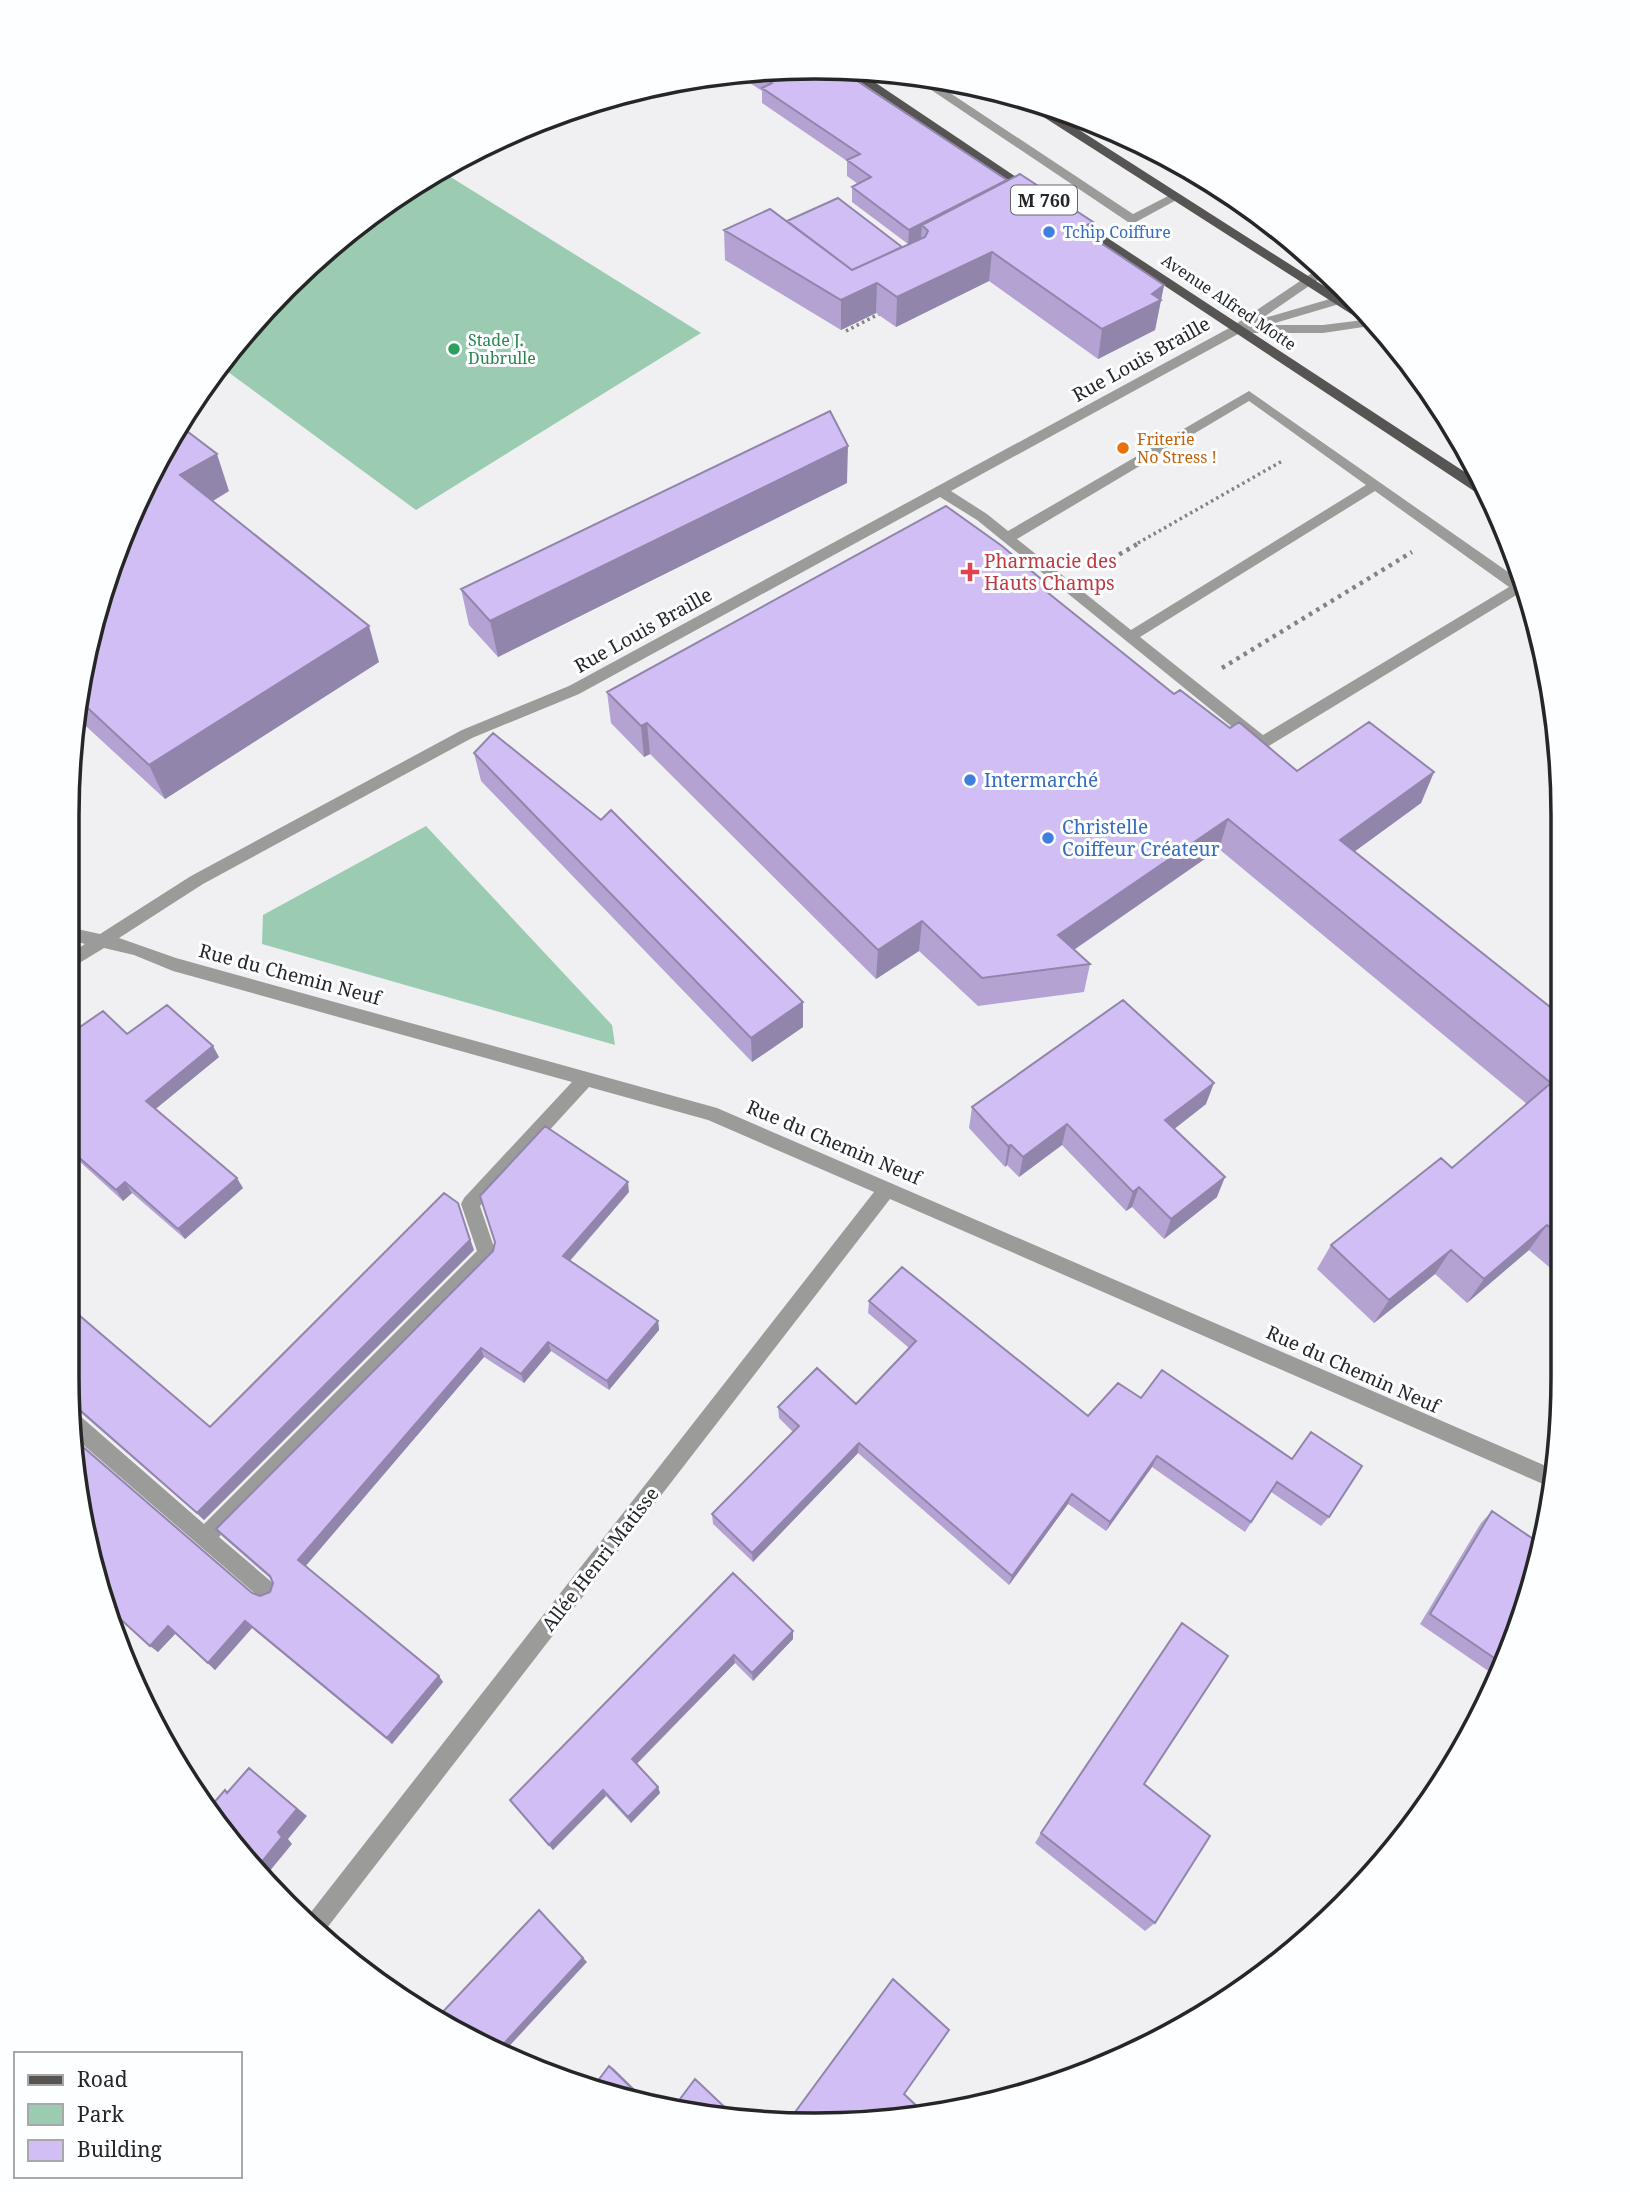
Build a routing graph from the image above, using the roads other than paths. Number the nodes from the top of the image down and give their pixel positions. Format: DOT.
graph roads {
  1 [pos="864,80"];
  2 [pos="936,89"];
  3 [pos="1052,118"];
  4 [pos="1036,194"];
  5 [pos="1018,197"];
  6 [pos="1176,198"];
  7 [pos="1064,213"];
  8 [pos="1316,276"];
  9 [pos="1307,281"];
  10 [pos="1337,295"];
  11 [pos="1341,300"];
  12 [pos="1364,324"];
  13 [pos="1238,329"];
  14 [pos="1472,483"];
  15 [pos="1375,485"];
  16 [pos="940,490"];
  17 [pos="1007,538"];
  18 [pos="1514,583"];
  19 [pos="1515,589"];
  20 [pos="1130,637"];
  21 [pos="79,936"];
  22 [pos="103,941"];
  23 [pos="79,956"];
  24 [pos="587,1077"];
  25 [pos="888,1188"];
  26 [pos="80,1429"];
  27 [pos="1545,1475"];
  28 [pos="206,1536"];
  29 [pos="267,1591"];
  30 [pos="319,1921"];
  1 -- 4 [label="main road, M 760"];
  2 -- 6 [label="street"];
  3 -- 6 [label="main road"];
  4 -- 5 [label="street"];
  6 -- 9 [label="main road"];
  7 -- 13 [label="main road, Avenue Alfred Motte / M 760"];
  8 -- 9 [label="street"];
  9 -- 10 [label="main road"];
  9 -- 13 [label="street"];
  11 -- 13 [label="street"];
  12 -- 13 [label="street"];
  13 -- 14 [label="main road, Avenue Alfred Motte / M 760"];
  13 -- 16 [label="street, Rue Louis Braille"];
  15 -- 17 [label="street"];
  15 -- 18 [label="street"];
  15 -- 20 [label="street"];
  16 -- 17 [label="street"];
  16 -- 22 [label="street, Rue Louis Braille"];
  17 -- 20 [label="street"];
  19 -- 20 [label="street"];
  21 -- 22 [label="street, Rue du Chemin Neuf"];
  22 -- 23 [label="street, Rue Louis Braille"];
  22 -- 24 [label="street, Rue du Chemin Neuf"];
  24 -- 25 [label="street, Rue du Chemin Neuf"];
  24 -- 28 [label="street"];
  25 -- 27 [label="street, Rue du Chemin Neuf"];
  25 -- 30 [label="street, Allée Henri Matisse"];
  26 -- 28 [label="street"];
  28 -- 29 [label="street"];
}
